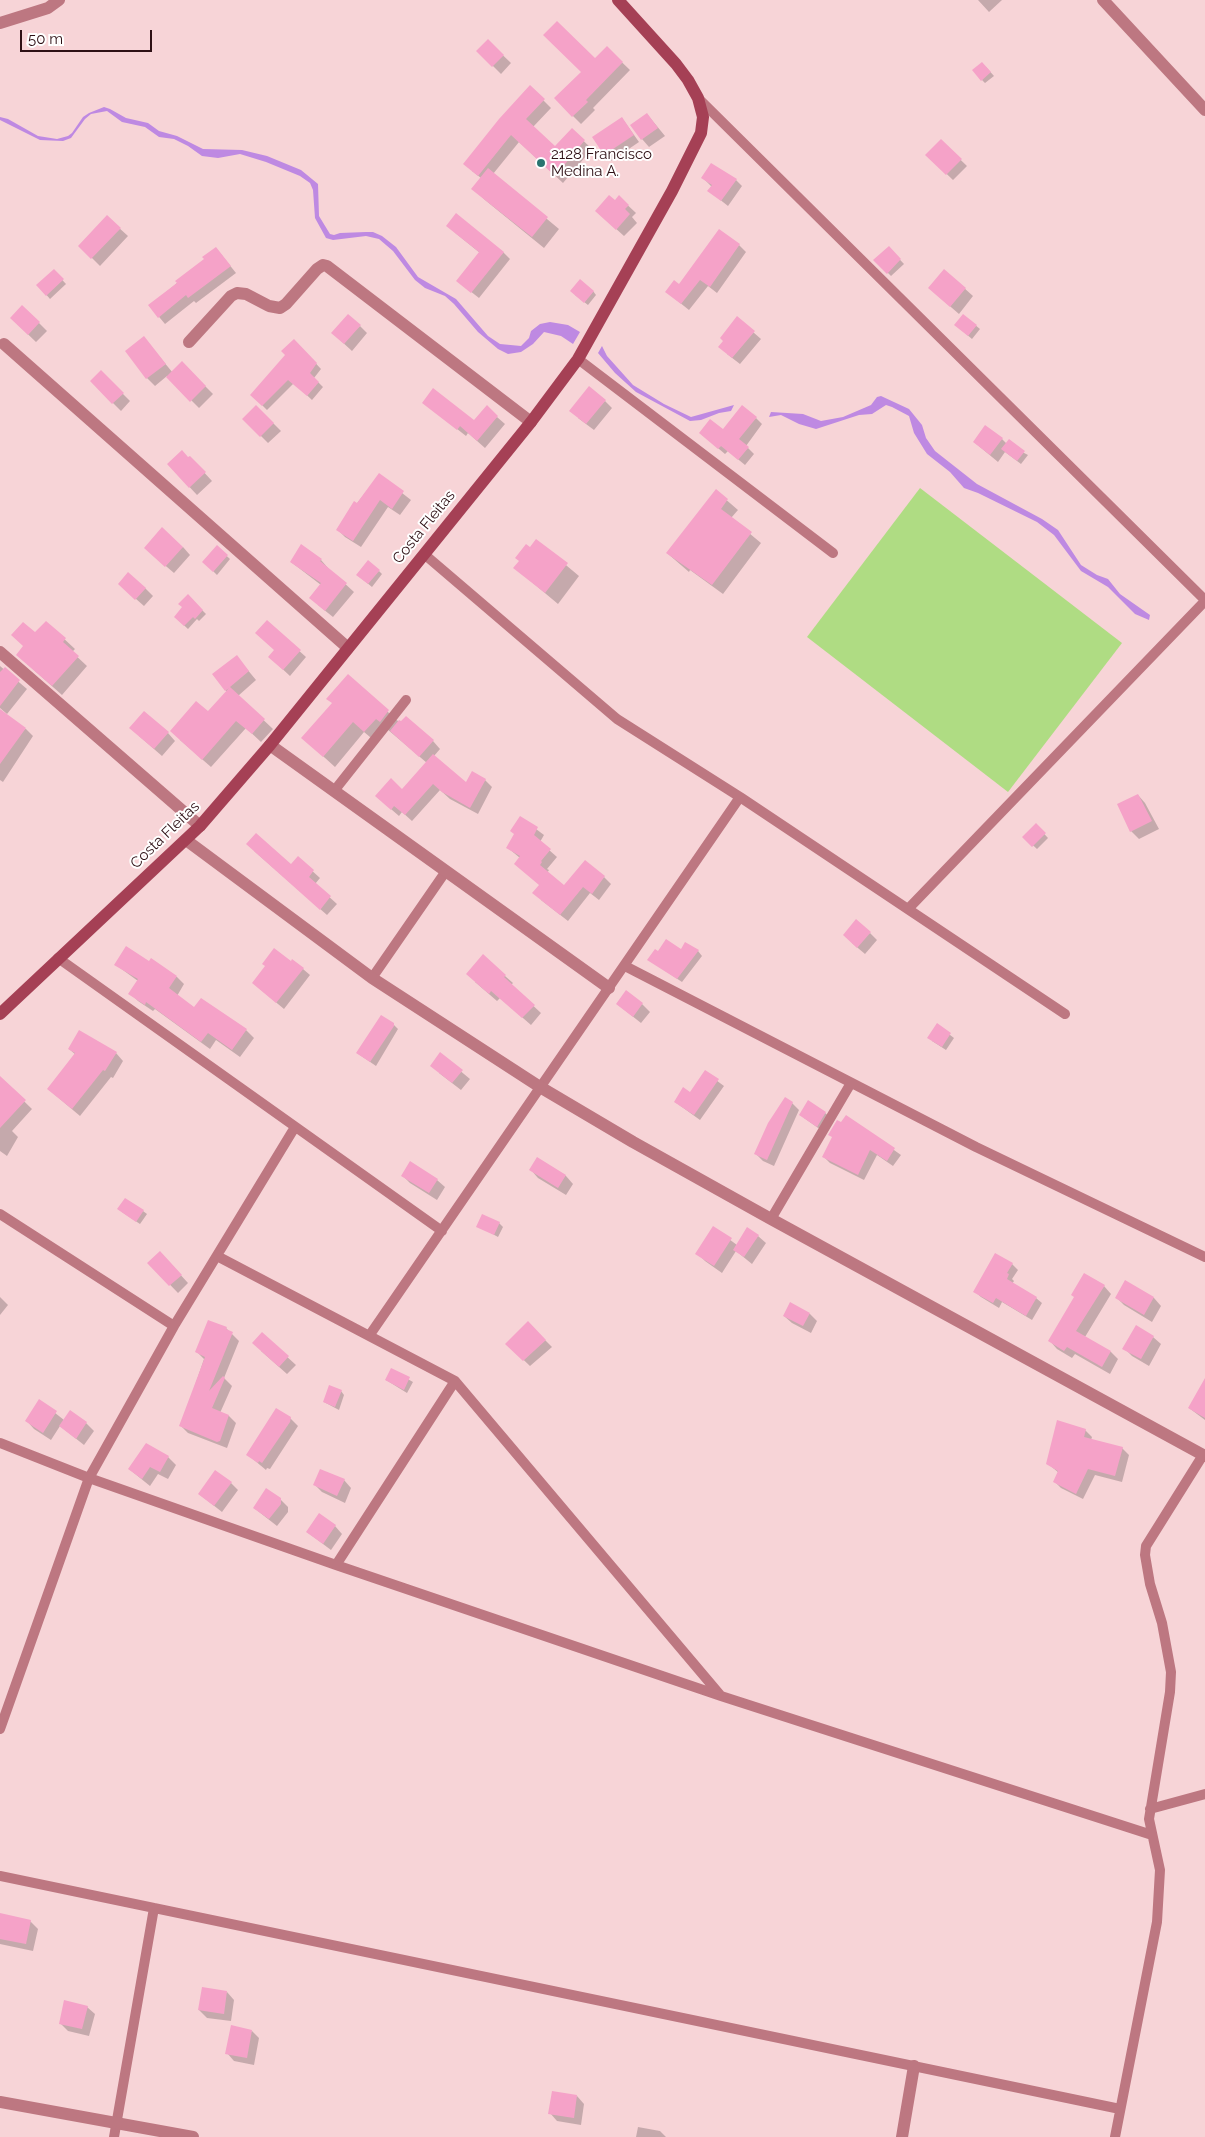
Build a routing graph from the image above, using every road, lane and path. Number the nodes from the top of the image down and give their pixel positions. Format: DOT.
graph roads {
  1 [pos="59,0"];
  2 [pos="618,0"];
  3 [pos="1103,0"];
  4 [pos="0,23"];
  5 [pos="698,98"];
  6 [pos="1205,110"];
  7 [pos="189,342"];
  8 [pos="4,344"];
  9 [pos="578,359"];
  10 [pos="531,422"];
  11 [pos="833,553"];
  12 [pos="424,554"];
  13 [pos="1205,600"];
  14 [pos="348,648"];
  15 [pos="0,652"];
  16 [pos="406,700"];
  17 [pos="270,745"];
  18 [pos="334,790"];
  19 [pos="740,797"];
  20 [pos="200,826"];
  21 [pos="186,840"];
  22 [pos="446,871"];
  23 [pos="908,909"];
  24 [pos="58,958"];
  25 [pos="625,966"];
  26 [pos="372,978"];
  27 [pos="609,988"];
  28 [pos="0,1014"];
  29 [pos="1065,1014"];
  30 [pos="851,1083"];
  31 [pos="540,1087"];
  32 [pos="295,1127"];
  33 [pos="0,1214"];
  34 [pos="771,1219"];
  35 [pos="442,1231"];
  36 [pos="217,1256"];
  37 [pos="1205,1257"];
  38 [pos="174,1326"];
  39 [pos="369,1336"];
  40 [pos="455,1381"];
  41 [pos="0,1443"];
  42 [pos="1204,1455"];
  43 [pos="89,1478"];
  44 [pos="336,1565"];
  45 [pos="721,1696"];
  46 [pos="0,1729"];
  47 [pos="1205,1794"];
  48 [pos="1150,1809"];
  49 [pos="1152,1835"];
  50 [pos="0,1876"];
  51 [pos="154,1908"];
  52 [pos="914,2066"];
  53 [pos="0,2102"];
  54 [pos="1120,2109"];
  55 [pos="116,2123"];
  56 [pos="114,2137"];
  57 [pos="193,2137"];
  58 [pos="902,2137"];
  59 [pos="1115,2137"];
  1 -- 4 [label="street"];
  2 -- 5 [label="main road, Costa Fleitas"];
  3 -- 6 [label="street"];
  5 -- 9 [label="main road, Costa Fleitas"];
  5 -- 13 [label="lane"];
  7 -- 10 [label="street"];
  8 -- 14 [label="street"];
  9 -- 10 [label="main road, Costa Fleitas"];
  9 -- 11 [label="lane"];
  10 -- 12 [label="main road, Costa Fleitas"];
  12 -- 14 [label="main road, Costa Fleitas"];
  12 -- 19 [label="lane"];
  13 -- 23 [label="lane"];
  14 -- 17 [label="main road, Costa Fleitas"];
  15 -- 20 [label="street"];
  16 -- 18 [label="lane"];
  17 -- 18 [label="street"];
  17 -- 20 [label="main road, Costa Fleitas"];
  18 -- 22 [label="street"];
  19 -- 23 [label="lane"];
  19 -- 25 [label="lane"];
  20 -- 21 [label="main road, Costa Fleitas"];
  21 -- 24 [label="main road, Costa Fleitas"];
  21 -- 26 [label="street"];
  22 -- 26 [label="lane"];
  22 -- 27 [label="street"];
  23 -- 29 [label="lane"];
  24 -- 28 [label="main road, Costa Fleitas"];
  24 -- 32 [label="lane"];
  25 -- 27 [label="lane"];
  25 -- 30 [label="lane"];
  26 -- 31 [label="street"];
  27 -- 31 [label="lane"];
  30 -- 34 [label="lane"];
  30 -- 37 [label="lane"];
  31 -- 34 [label="street"];
  31 -- 35 [label="lane"];
  32 -- 35 [label="lane"];
  32 -- 36 [label="lane"];
  33 -- 38 [label="lane"];
  34 -- 42 [label="street"];
  35 -- 39 [label="lane"];
  36 -- 38 [label="lane"];
  36 -- 39 [label="lane"];
  38 -- 43 [label="lane"];
  39 -- 40 [label="lane"];
  40 -- 44 [label="lane"];
  40 -- 45 [label="lane"];
  41 -- 43 [label="lane"];
  42 -- 48 [label="lane"];
  43 -- 44 [label="lane"];
  43 -- 46 [label="lane"];
  44 -- 45 [label="lane"];
  45 -- 49 [label="lane"];
  47 -- 48 [label="lane"];
  48 -- 49 [label="lane"];
  49 -- 54 [label="lane"];
  50 -- 51 [label="lane"];
  51 -- 52 [label="lane"];
  51 -- 55 [label="lane"];
  52 -- 54 [label="lane"];
  52 -- 58 [label="street"];
  53 -- 55 [label="street"];
  54 -- 59 [label="lane"];
  55 -- 56 [label="lane"];
  55 -- 57 [label="street"];
}
